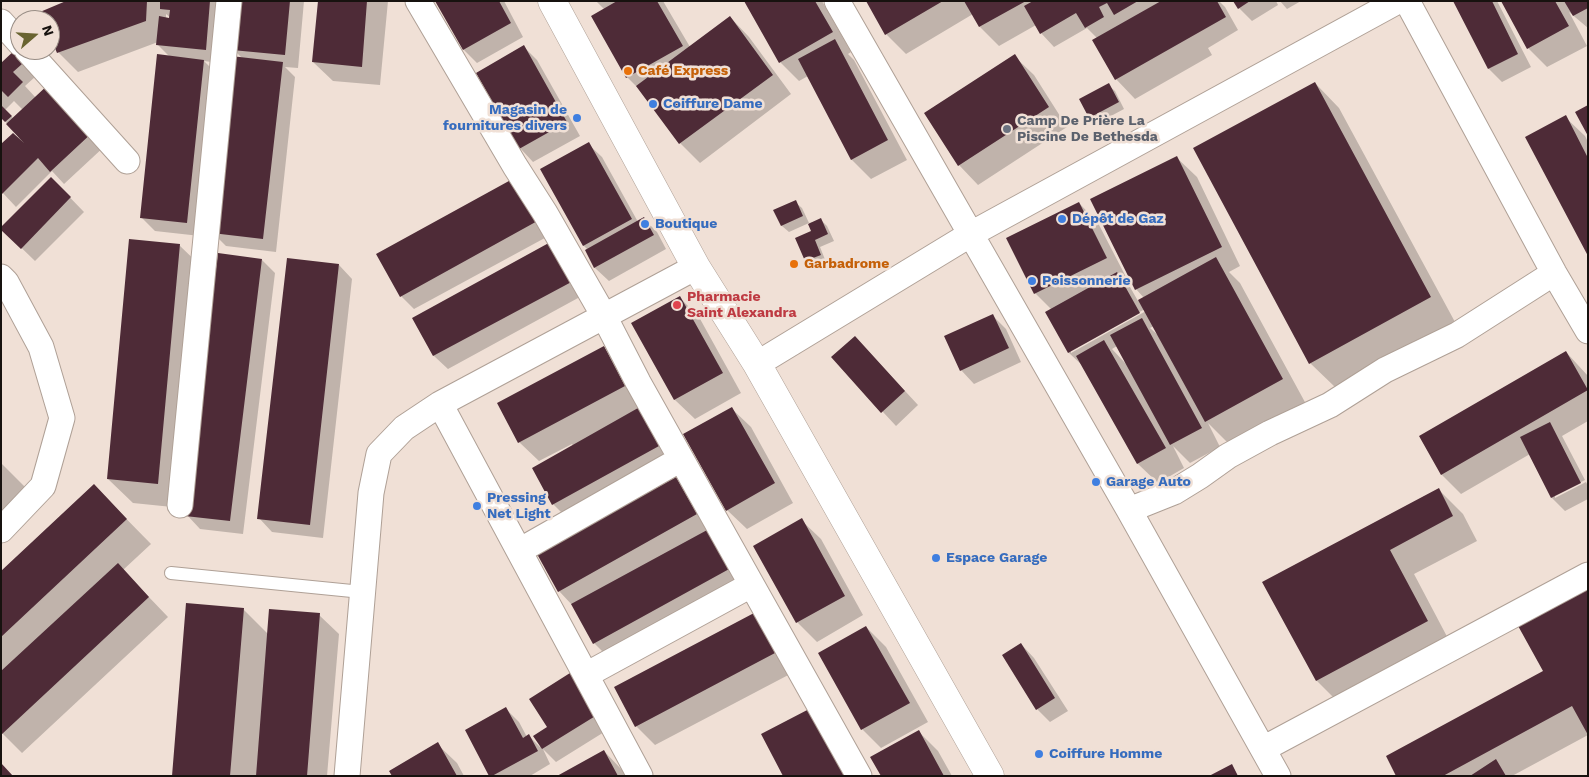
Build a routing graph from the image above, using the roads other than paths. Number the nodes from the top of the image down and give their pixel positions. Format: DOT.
graph roads {
  1 [pos="229,1"];
  2 [pos="418,1"];
  3 [pos="552,1"];
  4 [pos="837,1"];
  5 [pos="1398,1"];
  6 [pos="1407,1"];
  7 [pos="1,22"];
  8 [pos="10,32"];
  9 [pos="36,60"];
  10 [pos="127,161"];
  11 [pos="971,234"];
  12 [pos="696,266"];
  13 [pos="1554,273"];
  14 [pos="1,277"];
  15 [pos="604,316"];
  16 [pos="1588,331"];
  17 [pos="757,364"];
  18 [pos="440,404"];
  19 [pos="681,459"];
  20 [pos="180,505"];
  21 [pos="1129,510"];
  22 [pos="1,530"];
  23 [pos="519,551"];
  24 [pos="171,573"];
  25 [pos="1588,575"];
  26 [pos="751,585"];
  27 [pos="362,592"];
  28 [pos="586,675"];
  29 [pos="1263,750"];
  30 [pos="347,776"];
  31 [pos="640,776"];
  32 [pos="859,776"];
  33 [pos="990,776"];
  34 [pos="1278,776"];
  1 -- 20 [label="street"];
  2 -- 15 [label="street"];
  3 -- 12 [label="street"];
  4 -- 11 [label="street"];
  5 -- 11 [label="street"];
  6 -- 13 [label="street"];
  7 -- 8 [label="street"];
  9 -- 10 [label="street"];
  11 -- 17 [label="street"];
  11 -- 21 [label="street"];
  12 -- 15 [label="street"];
  12 -- 17 [label="street"];
  13 -- 16 [label="street"];
  13 -- 21 [label="street"];
  14 -- 22 [label="street"];
  15 -- 18 [label="street"];
  15 -- 19 [label="street"];
  17 -- 33 [label="street"];
  18 -- 23 [label="street"];
  18 -- 27 [label="street"];
  19 -- 23 [label="street"];
  19 -- 26 [label="street"];
  21 -- 29 [label="street"];
  23 -- 28 [label="street"];
  24 -- 27 [label="lane"];
  25 -- 29 [label="street"];
  26 -- 28 [label="street"];
  26 -- 32 [label="street"];
  27 -- 30 [label="street"];
  28 -- 31 [label="street"];
  29 -- 34 [label="street"];
}
